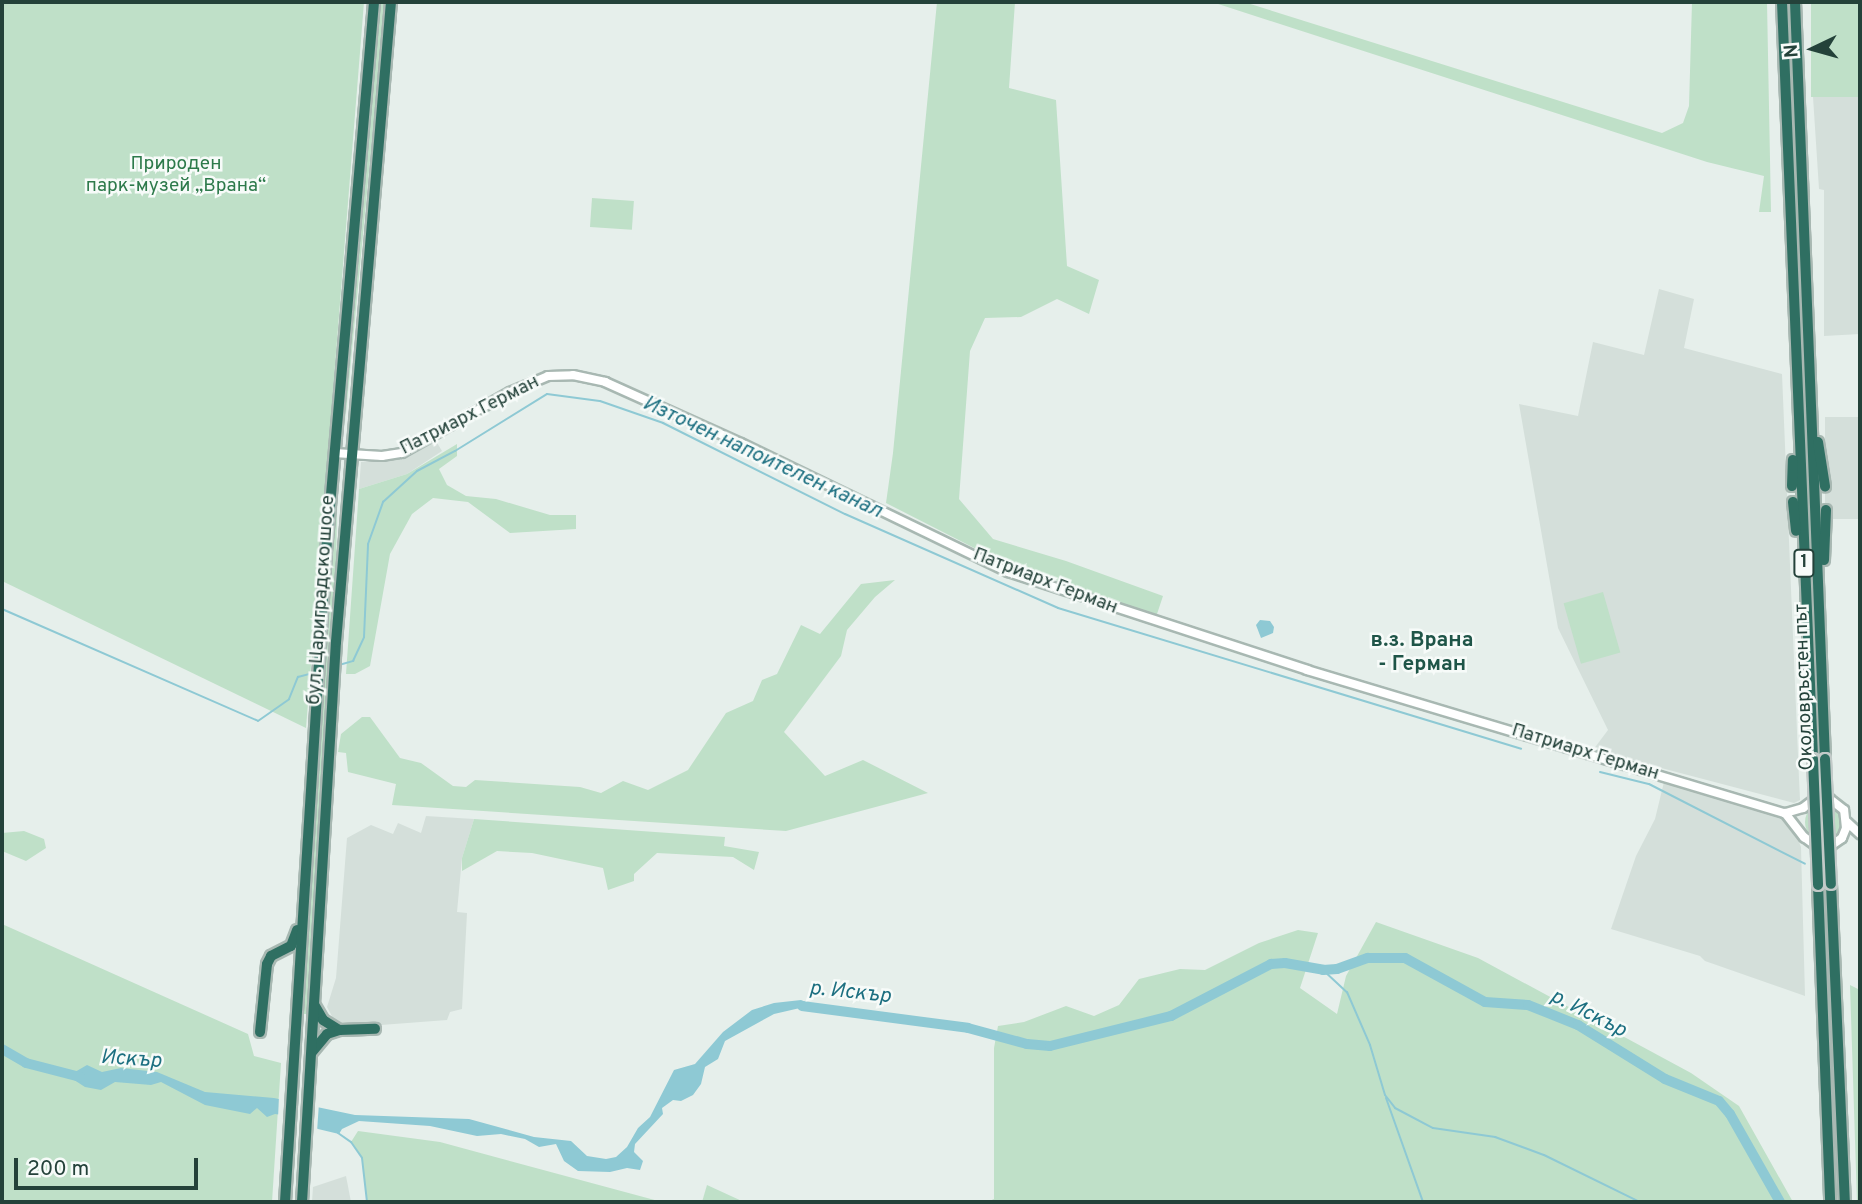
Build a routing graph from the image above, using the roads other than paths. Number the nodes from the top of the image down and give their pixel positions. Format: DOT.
graph roads {
  1 [pos="374,2"];
  2 [pos="391,2"];
  3 [pos="1782,2"];
  4 [pos="1795,2"];
  5 [pos="1797,366"];
  6 [pos="1811,390"];
  7 [pos="334,453"];
  8 [pos="350,455"];
  9 [pos="1792,486"];
  10 [pos="1825,486"];
  11 [pos="1793,502"];
  12 [pos="1826,510"];
  13 [pos="1821,622"];
  14 [pos="1807,626"];
  15 [pos="1802,808"];
  16 [pos="1785,813"];
  17 [pos="1847,822"];
  18 [pos="1799,827"];
  19 [pos="1858,833"];
  20 [pos="1844,835"];
  21 [pos="304,896"];
  22 [pos="282,952"];
  23 [pos="298,997"];
  24 [pos="314,1003"];
  25 [pos="375,1029"];
  26 [pos="339,1030"];
  27 [pos="260,1032"];
  28 [pos="311,1055"];
  29 [pos="285,1202"];
  30 [pos="302,1202"];
  31 [pos="1830,1202"];
  32 [pos="1844,1202"];
  1 -- 7 [label="highway, бул. Цариградско шосе"];
  2 -- 8 [label="highway, бул. Цариградско шосе"];
  3 -- 5 [label="highway, Околовръстен път / 1"];
  4 -- 6 [label="highway, Околовръстен път / 1"];
  5 -- 9 [label="highway"];
  5 -- 14 [label="highway, Околовръстен път / 1"];
  6 -- 10 [label="highway"];
  6 -- 13 [label="highway, Околовръстен път / 1"];
  7 -- 8 [label="street, Патриарх Герман"];
  7 -- 21 [label="highway, бул. Цариградско шосе"];
  8 -- 16 [label="street, Патриарх Герман"];
  8 -- 24 [label="highway, бул. Цариградско шосе"];
  11 -- 14 [label="highway"];
  12 -- 13 [label="highway"];
  13 -- 32 [label="highway, Околовръстен път / 1, bridge"];
  14 -- 31 [label="highway, Околовръстен път / 1, bridge"];
  15 -- 16 [label="street"];
  15 -- 17 [label="street"];
  15 -- 18 [label="street"];
  16 -- 18 [label="street"];
  17 -- 19 [label="street"];
  17 -- 20 [label="street"];
  18 -- 20 [label="street"];
  19 -- 20 [label="street"];
  21 -- 22 [label="highway"];
  21 -- 23 [label="highway, бул. Цариградско шосе"];
  22 -- 23 [label="highway"];
  22 -- 27 [label="highway"];
  23 -- 29 [label="highway, бул. Цариградско шосе"];
  24 -- 26 [label="highway"];
  24 -- 28 [label="highway, бул. Цариградско шосе"];
  25 -- 26 [label="highway"];
  26 -- 28 [label="highway"];
  28 -- 30 [label="highway, бул. Цариградско шосе"];
}
